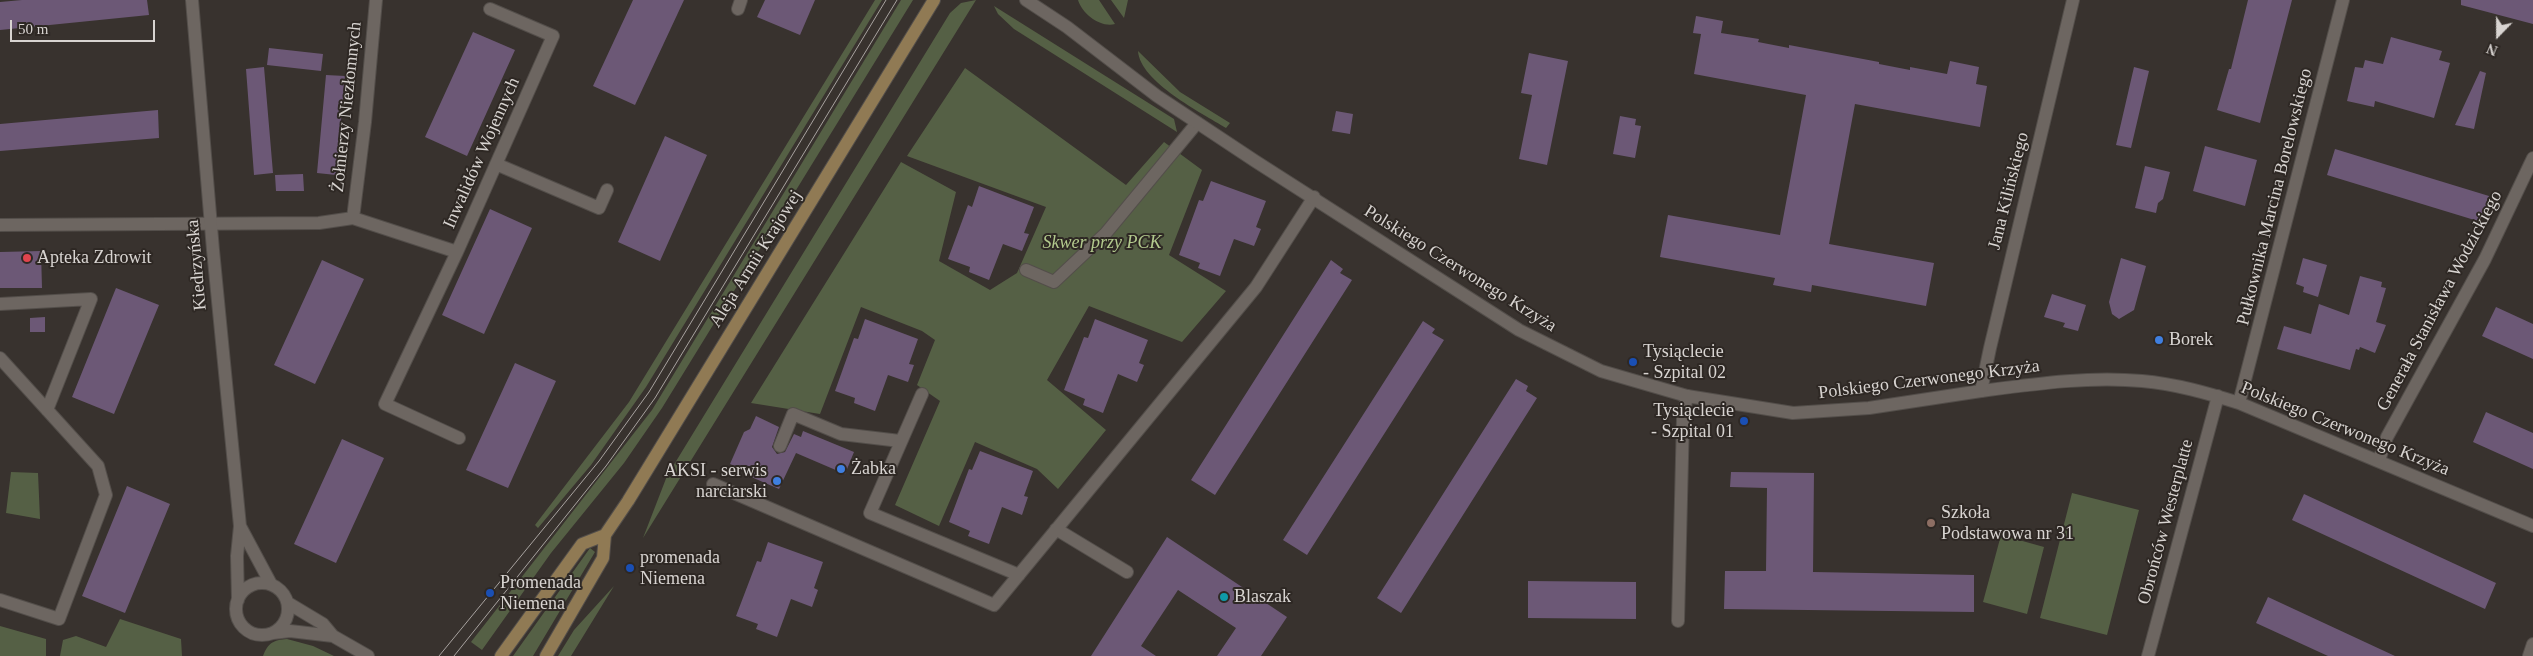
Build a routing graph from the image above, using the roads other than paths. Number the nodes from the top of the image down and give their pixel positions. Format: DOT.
graph roads {
  1 [pos="192,0"];
  2 [pos="376,0"];
  3 [pos="934,0"];
  4 [pos="1026,0"];
  5 [pos="2074,0"];
  6 [pos="2343,0"];
  7 [pos="490,9"];
  8 [pos="1197,123"];
  9 [pos="2533,158"];
  10 [pos="496,164"];
  11 [pos="607,190"];
  12 [pos="1314,197"];
  13 [pos="353,218"];
  14 [pos="210,223"];
  15 [pos="0,225"];
  16 [pos="457,252"];
  17 [pos="1026,270"];
  18 [pos="0,304"];
  19 [pos="0,358"];
  20 [pos="1981,392"];
  21 [pos="922,394"];
  22 [pos="1687,396"];
  23 [pos="2218,396"];
  24 [pos="2239,403"];
  25 [pos="47,410"];
  26 [pos="459,438"];
  27 [pos="900,441"];
  28 [pos="780,446"];
  29 [pos="2378,460"];
  30 [pos="713,484"];
  31 [pos="240,526"];
  32 [pos="2533,526"];
  33 [pos="1056,529"];
  34 [pos="604,535"];
  35 [pos="1127,572"];
  36 [pos="1019,575"];
  37 [pos="271,584"];
  38 [pos="0,600"];
  39 [pos="238,600"];
  40 [pos="288,603"];
  41 [pos="1678,621"];
  42 [pos="273,633"];
  43 [pos="333,636"];
  44 [pos="2533,644"];
  45 [pos="368,656"];
  46 [pos="501,656"];
  47 [pos="546,656"];
  48 [pos="2148,656"];
  49 [pos="2529,656"];
  1 -- 14 [label="street, Kiedrzyńska"];
  2 -- 13 [label="street, Żołnierzy Niezłomnych"];
  3 -- 34 [label="main road, Aleja Armii Krajowej"];
  4 -- 8 [label="street, Polskiego Czerwonego Krzyża"];
  5 -- 20 [label="street, Jana Kilińskiego"];
  6 -- 24 [label="street, Pułkownika Marcina Borelowskiego"];
  7 -- 10 [label="street, Inwalidów Wojennych"];
  8 -- 12 [label="street, Polskiego Czerwonego Krzyża"];
  8 -- 17 [label="street"];
  9 -- 29 [label="street, Generała Stanisława Wodzickiego"];
  10 -- 11 [label="street"];
  10 -- 16 [label="street, Inwalidów Wojennych"];
  12 -- 22 [label="street, Polskiego Czerwonego Krzyża"];
  12 -- 33 [label="street"];
  13 -- 14 [label="street, Inwalidów Wojennych"];
  13 -- 16 [label="street, Inwalidów Wojennych"];
  14 -- 15 [label="street, Inwalidów Wojennych"];
  14 -- 31 [label="street, Kiedrzyńska"];
  16 -- 26 [label="street"];
  18 -- 25 [label="street"];
  19 -- 25 [label="street"];
  20 -- 22 [label="street, Polskiego Czerwonego Krzyża"];
  20 -- 23 [label="street, Polskiego Czerwonego Krzyża"];
  21 -- 27 [label="street"];
  22 -- 41 [label="street"];
  23 -- 24 [label="street, Polskiego Czerwonego Krzyża"];
  23 -- 48 [label="street, Obrońców Westerplatte"];
  24 -- 29 [label="street, Polskiego Czerwonego Krzyża"];
  25 -- 38 [label="street"];
  27 -- 28 [label="street"];
  27 -- 36 [label="street"];
  29 -- 32 [label="street, Polskiego Czerwonego Krzyża"];
  30 -- 36 [label="street"];
  31 -- 37 [label="street, Kiedrzyńska"];
  31 -- 39 [label="street, Kiedrzyńska"];
  33 -- 35 [label="street"];
  33 -- 36 [label="street"];
  34 -- 46 [label="main road"];
  34 -- 47 [label="main road, Aleja Armii Krajowej"];
  37 -- 39 [label="street"];
  37 -- 40 [label="street"];
  39 -- 42 [label="street"];
  40 -- 42 [label="street"];
  40 -- 43 [label="street"];
  42 -- 43 [label="street"];
  43 -- 45 [label="street"];
  44 -- 49 [label="street"];
}
